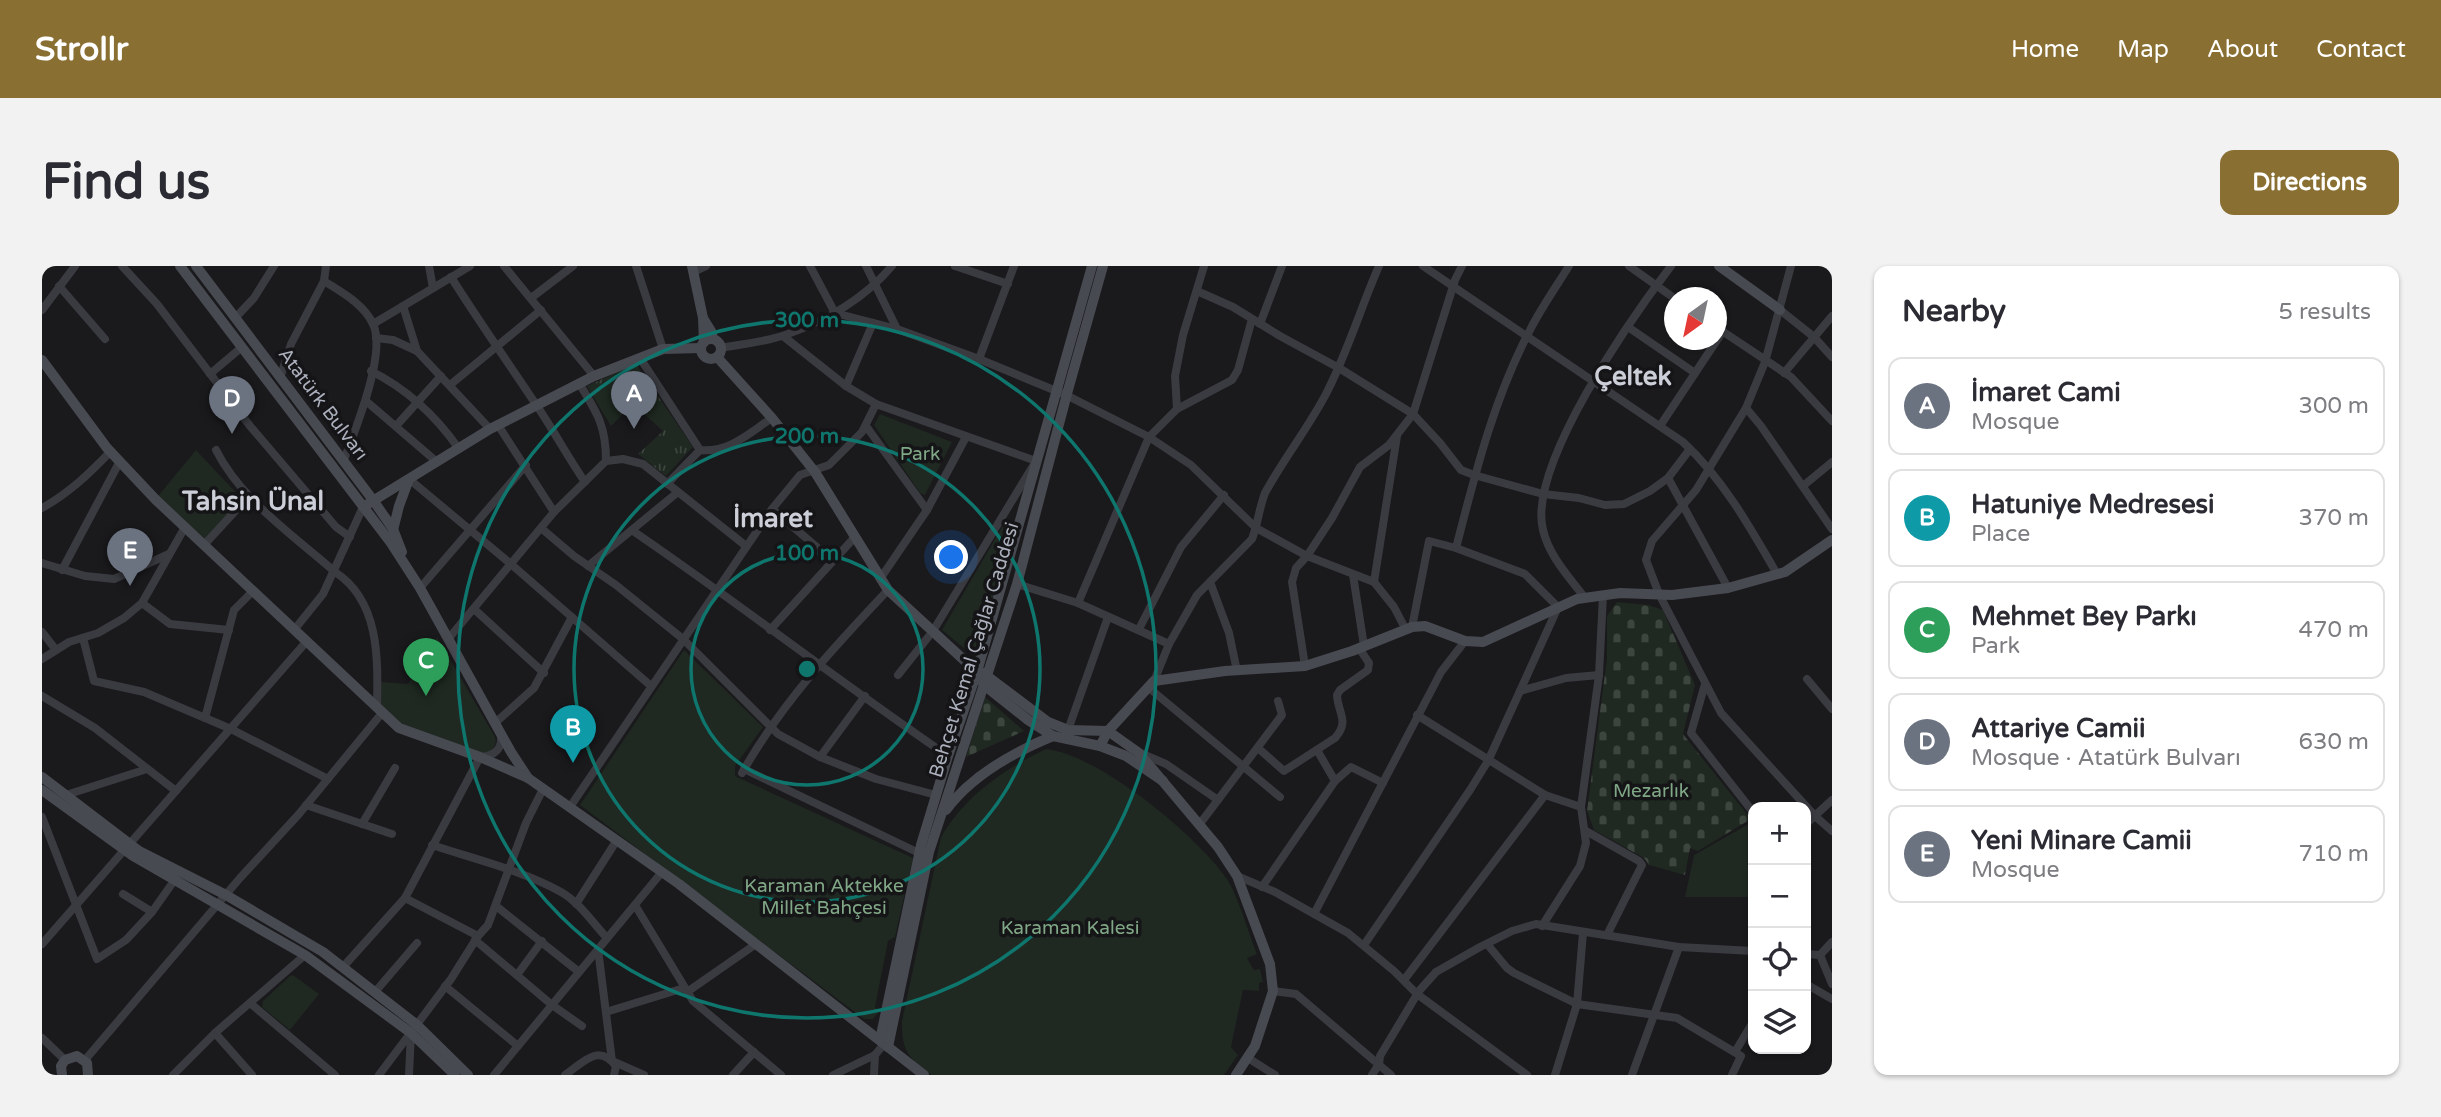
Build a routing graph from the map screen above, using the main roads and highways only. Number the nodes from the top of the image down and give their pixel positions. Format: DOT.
graph roads {
  1 [pos="180,266"];
  2 [pos="196,266"];
  3 [pos="1092,266"];
  4 [pos="1103,266"];
  5 [pos="1719,266"];
  6 [pos="692,269"];
  7 [pos="1780,310"];
  8 [pos="711,347"];
  9 [pos="42,360"];
  10 [pos="1061,393"];
  11 [pos="409,479"];
  12 [pos="373,500"];
  13 [pos="363,507"];
  14 [pos="393,528"];
  15 [pos="1832,540"];
  16 [pos="391,543"];
  17 [pos="409,571"];
  18 [pos="983,677"];
  19 [pos="1108,731"];
  20 [pos="1053,736"];
  21 [pos="1100,746"];
  22 [pos="42,777"];
  23 [pos="528,778"];
  24 [pos="1163,781"];
  25 [pos="42,790"];
  26 [pos="940,818"];
  27 [pos="125,846"];
  28 [pos="222,900"];
  29 [pos="414,1029"];
  30 [pos="884,1044"];
  31 [pos="62,1070"];
  32 [pos="89,1070"];
  33 [pos="455,1075"];
  34 [pos="468,1075"];
  35 [pos="924,1075"];
  36 [pos="1236,1075"];
  1 -- 13 [label="main road, Atatürk Bulvarı"];
  2 -- 12 [label="main road, Atatürk Bulvarı"];
  3 -- 10 [label="main road, Behçet Kemal Çağlar Caddesi"];
  4 -- 10 [label="main road, Behçet Kemal Çağlar Caddesi"];
  5 -- 7 [label="main road"];
  6 -- 8 [label="main road"];
  8 -- 11 [label="main road"];
  8 -- 18 [label="main road"];
  9 -- 23 [label="main road"];
  10 -- 18 [label="main road, Behçet Kemal Çağlar Caddesi"];
  10 -- 18 [label="main road, Behçet Kemal Çağlar Caddesi"];
  11 -- 12 [label="main road"];
  11 -- 14 [label="main road"];
  12 -- 13 [label="main road"];
  12 -- 14 [label="main road, Atatürk Bulvarı"];
  13 -- 16 [label="main road, Atatürk Bulvarı"];
  14 -- 16 [label="main road"];
  14 -- 17 [label="main road, Atatürk Bulvarı"];
  15 -- 19 [label="main road"];
  16 -- 17 [label="main road, Atatürk Bulvarı"];
  17 -- 23 [label="main road"];
  18 -- 19 [label="main road"];
  18 -- 20 [label="main road"];
  18 -- 26 [label="main road, Behçet Kemal Çağlar Caddesi"];
  18 -- 30 [label="main road, Behçet Kemal Çağlar Caddesi"];
  19 -- 21 [label="main road"];
  19 -- 24 [label="main road"];
  20 -- 21 [label="main road"];
  20 -- 26 [label="main road"];
  21 -- 24 [label="main road"];
  22 -- 27 [label="main road"];
  23 -- 30 [label="main road"];
  24 -- 36 [label="main road"];
  25 -- 27 [label="main road"];
  26 -- 30 [label="main road, Behçet Kemal Çağlar Caddesi"];
  27 -- 28 [label="main road"];
  28 -- 29 [label="main road"];
  28 -- 29 [label="main road"];
  29 -- 33 [label="main road"];
  29 -- 34 [label="main road"];
  30 -- 35 [label="main road"];
  31 -- 32 [label="main road"];
}
